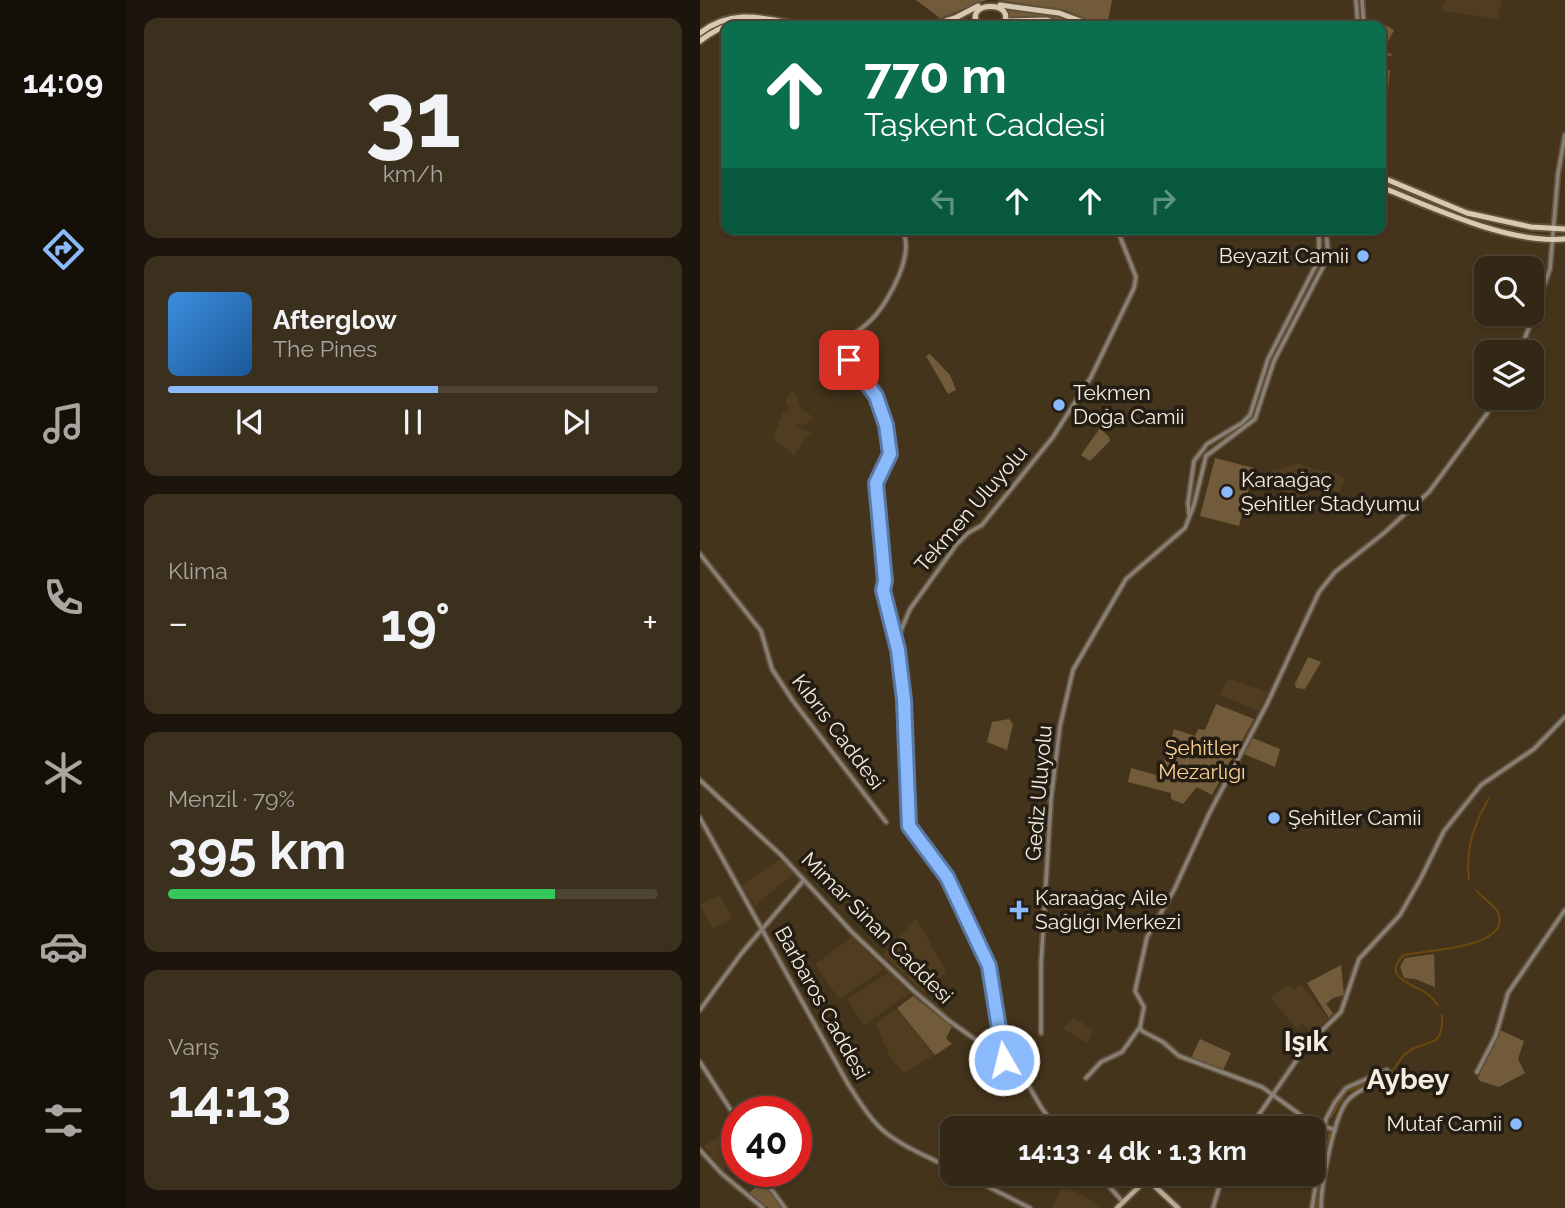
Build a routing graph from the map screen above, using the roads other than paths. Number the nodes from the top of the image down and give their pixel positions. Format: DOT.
graph roads {
  1 [pos="1356,0"];
  2 [pos="1362,0"];
  3 [pos="981,5"];
  4 [pos="1000,5"];
  5 [pos="731,21"];
  6 [pos="779,21"];
  7 [pos="945,21"];
  8 [pos="978,21"];
  9 [pos="1004,21"];
  10 [pos="1081,21"];
  11 [pos="1358,21"];
  12 [pos="1364,21"];
  13 [pos="721,25"];
  14 [pos="721,27"];
  15 [pos="700,33"];
  16 [pos="700,41"];
  17 [pos="1565,135"];
  18 [pos="1386,179"];
  19 [pos="1386,189"];
  20 [pos="1552,228"];
  21 [pos="1565,229"];
  22 [pos="904,235"];
  23 [pos="1119,235"];
  24 [pos="1319,235"];
  25 [pos="1326,235"];
  26 [pos="1565,239"];
  27 [pos="1551,240"];
  28 [pos="1279,338"];
  29 [pos="1524,340"];
  30 [pos="1284,341"];
  31 [pos="1488,410"];
  32 [pos="1189,514"];
  33 [pos="700,554"];
  34 [pos="898,650"];
  35 [pos="1565,716"];
  36 [pos="700,780"];
  37 [pos="700,818"];
  38 [pos="886,821"];
  39 [pos="804,880"];
  40 [pos="1565,910"];
  41 [pos="762,928"];
  42 [pos="700,1010"];
  43 [pos="1140,1027"];
  44 [pos="1041,1033"];
  45 [pos="1004,1060"];
  46 [pos="700,1062"];
  47 [pos="1477,1072"];
  48 [pos="1086,1078"];
  49 [pos="1272,1093"];
  50 [pos="722,1096"];
  51 [pos="1048,1116"];
  52 [pos="1257,1116"];
  53 [pos="1302,1116"];
  54 [pos="1326,1119"];
  55 [pos="1336,1122"];
  56 [pos="1325,1128"];
  57 [pos="1335,1130"];
  58 [pos="700,1150"];
  59 [pos="940,1163"];
  60 [pos="987,1186"];
  61 [pos="1109,1186"];
  62 [pos="1139,1186"];
  63 [pos="1158,1186"];
  64 [pos="1220,1186"];
  65 [pos="1316,1186"];
  66 [pos="770,1187"];
  67 [pos="1123,1202"];
  68 [pos="763,1208"];
  69 [pos="785,1208"];
  70 [pos="1030,1208"];
  71 [pos="1117,1208"];
  72 [pos="1178,1208"];
  73 [pos="1213,1208"];
  74 [pos="1312,1208"];
  75 [pos="1321,1208"];
  1 -- 11 [label="street"];
  2 -- 12 [label="street"];
  3 -- 4 [label="main road"];
  3 -- 7 [label="main road"];
  3 -- 8 [label="main road"];
  4 -- 9 [label="main road"];
  4 -- 10 [label="main road"];
  5 -- 6 [label="main road"];
  13 -- 15 [label="main road"];
  14 -- 16 [label="main road"];
  17 -- 20 [label="street"];
  18 -- 20 [label="main road"];
  19 -- 27 [label="main road"];
  20 -- 21 [label="main road"];
  20 -- 27 [label="street"];
  22 -- 34 [label="street"];
  23 -- 34 [label="street, Tekmen Uluyolu"];
  24 -- 28 [label="street"];
  25 -- 30 [label="street, Gediz Uluyolu"];
  26 -- 27 [label="main road"];
  27 -- 29 [label="street"];
  28 -- 30 [label="street"];
  28 -- 32 [label="street"];
  30 -- 32 [label="street, Gediz Uluyolu"];
  31 -- 43 [label="street"];
  32 -- 44 [label="street, Gediz Uluyolu"];
  33 -- 38 [label="street, Kıbrıs Caddesi"];
  34 -- 45 [label="street, Tekmen Uluyolu"];
  35 -- 49 [label="street"];
  36 -- 39 [label="street, Mimar Sinan Caddesi"];
  37 -- 41 [label="street, Barbaros Caddesi"];
  39 -- 41 [label="street"];
  39 -- 45 [label="street, Mimar Sinan Caddesi"];
  40 -- 47 [label="street"];
  41 -- 42 [label="street"];
  41 -- 59 [label="street, Barbaros Caddesi"];
  43 -- 48 [label="street"];
  43 -- 49 [label="street"];
  45 -- 51 [label="street, Mimar Sinan Caddesi"];
  46 -- 50 [label="street"];
  49 -- 52 [label="street"];
  49 -- 53 [label="street"];
  54 -- 55 [label="street"];
  54 -- 55 [label="street"];
  54 -- 56 [label="street"];
  55 -- 57 [label="street"];
  56 -- 57 [label="street"];
  57 -- 75 [label="street"];
  58 -- 68 [label="street"];
  60 -- 70 [label="street"];
  61 -- 67 [label="street"];
  62 -- 67 [label="main road"];
  63 -- 72 [label="main road"];
  64 -- 73 [label="street"];
  65 -- 74 [label="street"];
  66 -- 69 [label="street"];
  67 -- 71 [label="main road"];
}
